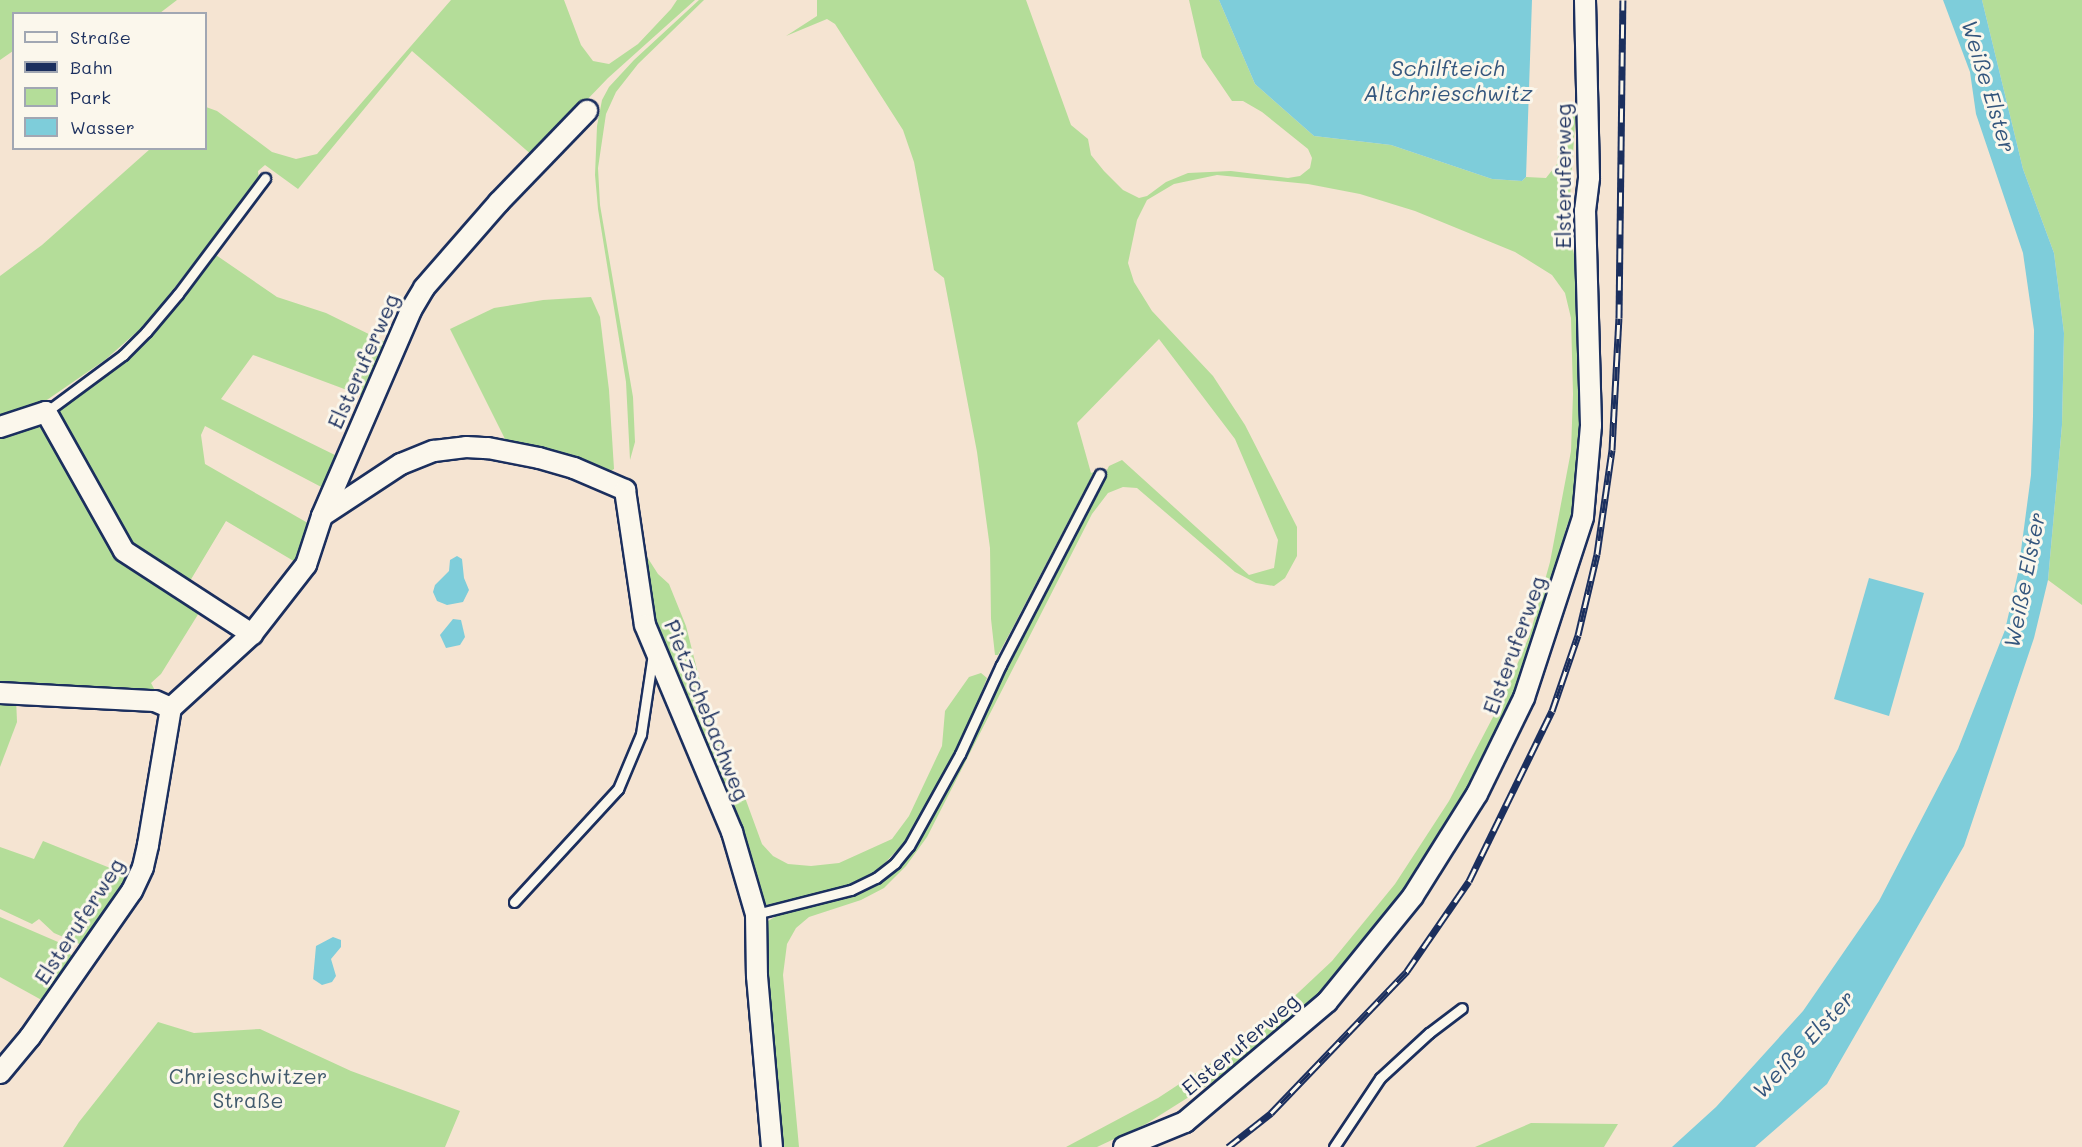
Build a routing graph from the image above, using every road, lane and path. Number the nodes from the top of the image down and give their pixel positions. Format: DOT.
graph roads {
  1 [pos="1585,0"];
  2 [pos="587,111"];
  3 [pos="265,178"];
  4 [pos="46,412"];
  5 [pos="0,427"];
  6 [pos="1100,474"];
  7 [pos="322,516"];
  8 [pos="252,634"];
  9 [pos="654,648"];
  10 [pos="0,693"];
  11 [pos="171,708"];
  12 [pos="514,902"];
  13 [pos="756,914"];
  14 [pos="1461,1008"];
  15 [pos="0,1073"];
  16 [pos="771,1147"];
  17 [pos="1124,1147"];
  18 [pos="1334,1147"];
  1 -- 17 [label="street, Elsteruferweg"];
  2 -- 7 [label="street, Elsteruferweg"];
  3 -- 4 [label="lane"];
  4 -- 5 [label="street"];
  4 -- 8 [label="street"];
  6 -- 13 [label="lane"];
  7 -- 8 [label="street, Elsteruferweg"];
  7 -- 9 [label="street, Pietzschebachweg"];
  8 -- 11 [label="street, Elsteruferweg"];
  9 -- 12 [label="lane"];
  9 -- 13 [label="street, Pietzschebachweg"];
  10 -- 11 [label="street"];
  11 -- 15 [label="street, Elsteruferweg"];
  13 -- 16 [label="street, Pietzschebachweg"];
  14 -- 18 [label="lane"];
}
